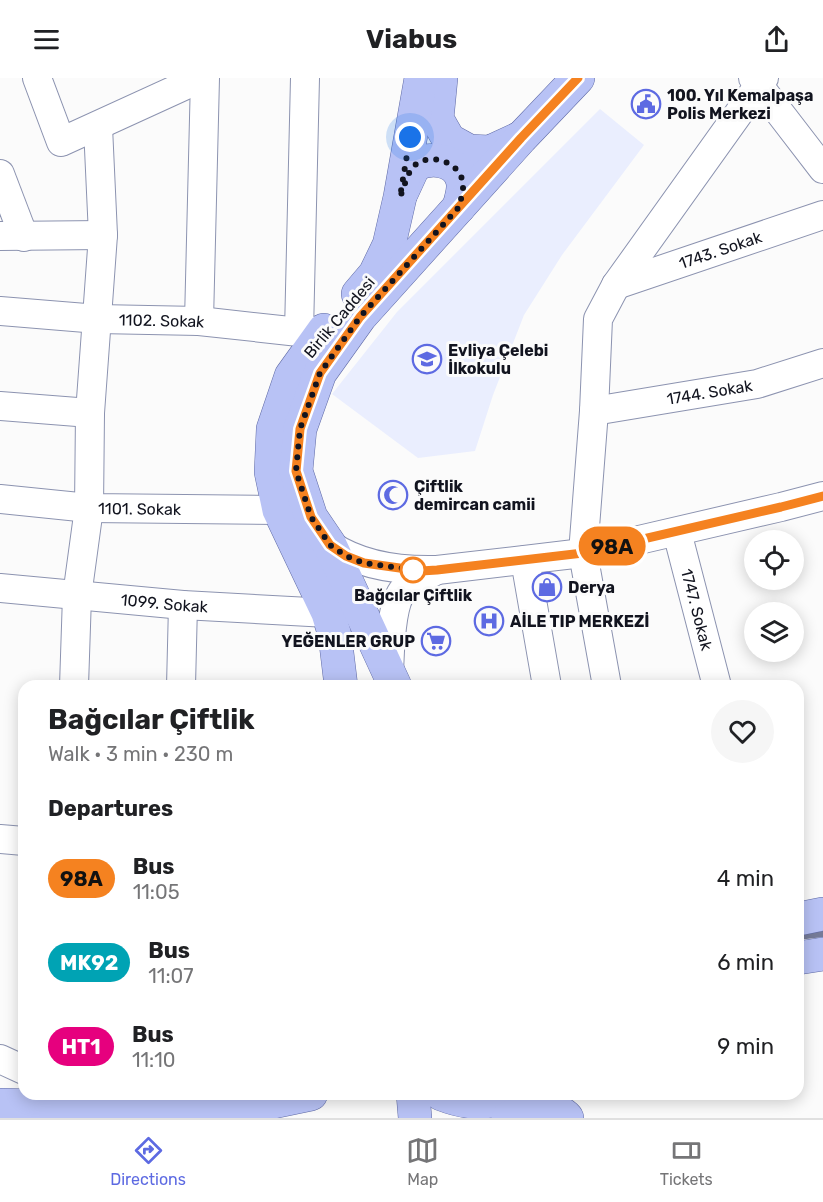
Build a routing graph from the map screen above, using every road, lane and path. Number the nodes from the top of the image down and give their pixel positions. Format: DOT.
graph roads {
  1 [pos="37,78"];
  2 [pos="203,78"];
  3 [pos="305,78"];
  4 [pos="421,78"];
  5 [pos="441,78"];
  6 [pos="578,78"];
  7 [pos="759,80"];
  8 [pos="173,83"];
  9 [pos="98,127"];
  10 [pos="521,138"];
  11 [pos="823,169"];
  12 [pos="0,174"];
  13 [pos="400,197"];
  14 [pos="459,207"];
  15 [pos="823,215"];
  16 [pos="103,235"];
  17 [pos="12,237"];
  18 [pos="616,285"];
  19 [pos="0,311"];
  20 [pos="98,319"];
  21 [pos="199,321"];
  22 [pos="312,331"];
  23 [pos="823,363"];
  24 [pos="0,406"];
  25 [pos="594,411"];
  26 [pos="90,413"];
  27 [pos="822,499"];
  28 [pos="0,500"];
  29 [pos="89,508"];
  30 [pos="279,510"];
  31 [pos="677,532"];
  32 [pos="330,545"];
  33 [pos="583,553"];
  34 [pos="525,560"];
  35 [pos="437,570"];
  36 [pos="0,588"];
  37 [pos="76,596"];
  38 [pos="183,605"];
  39 [pos="328,613"];
  40 [pos="392,679"];
  41 [pos="74,680"];
  42 [pos="181,680"];
  43 [pos="340,680"];
  44 [pos="545,680"];
  45 [pos="606,680"];
  46 [pos="715,680"];
  47 [pos="0,839"];
  48 [pos="18,840"];
  49 [pos="823,914"];
  50 [pos="804,918"];
  51 [pos="823,954"];
  52 [pos="804,957"];
  53 [pos="0,1059"];
  54 [pos="18,1067"];
  55 [pos="283,1100"];
  56 [pos="414,1100"];
  57 [pos="458,1100"];
  58 [pos="568,1100"];
  59 [pos="512,1103"];
  60 [pos="0,1105"];
  61 [pos="415,1118"];
  62 [pos="462,1118"];
  63 [pos="567,1118"];
  64 [pos="573,1118"];
  1 -- 9 [label="street"];
  2 -- 8 [label="street"];
  2 -- 21 [label="street"];
  3 -- 22 [label="street"];
  4 -- 13 [label="main road, Birlik Caddesi"];
  5 -- 10 [label="main road"];
  6 -- 10 [label="main road, Birlik Caddesi"];
  7 -- 11 [label="street"];
  7 -- 18 [label="street"];
  8 -- 9 [label="street"];
  9 -- 16 [label="street"];
  10 -- 14 [label="main road, Birlik Caddesi"];
  12 -- 17 [label="street"];
  13 -- 14 [label="main road"];
  13 -- 22 [label="main road, Birlik Caddesi"];
  14 -- 32 [label="main road, Birlik Caddesi"];
  15 -- 18 [label="street, 1743. Sokak"];
  16 -- 17 [label="street"];
  16 -- 20 [label="street"];
  18 -- 25 [label="street"];
  19 -- 20 [label="street, 1102. Sokak"];
  20 -- 21 [label="street, 1102. Sokak"];
  20 -- 26 [label="street"];
  21 -- 22 [label="street, 1102. Sokak"];
  22 -- 30 [label="main road, Birlik Caddesi"];
  23 -- 25 [label="street, 1744. Sokak"];
  24 -- 26 [label="street"];
  25 -- 33 [label="street"];
  26 -- 29 [label="street"];
  27 -- 31 [label="street"];
  28 -- 29 [label="street, 1101. Sokak"];
  29 -- 30 [label="street, 1101. Sokak"];
  29 -- 37 [label="street"];
  30 -- 39 [label="main road, Birlik Caddesi"];
  31 -- 33 [label="street"];
  31 -- 46 [label="street, 1747. Sokak"];
  32 -- 35 [label="street"];
  32 -- 40 [label="main road, Birlik Caddesi"];
  33 -- 34 [label="street"];
  33 -- 45 [label="street"];
  34 -- 35 [label="street"];
  34 -- 44 [label="street"];
  35 -- 40 [label="street"];
  36 -- 37 [label="street, 1099. Sokak"];
  37 -- 38 [label="street, 1099. Sokak"];
  37 -- 41 [label="street"];
  38 -- 39 [label="street, 1099. Sokak"];
  38 -- 42 [label="street"];
  39 -- 43 [label="main road, Birlik Caddesi"];
  47 -- 48 [label="street"];
  49 -- 50 [label="main road"];
  51 -- 52 [label="main road"];
  53 -- 54 [label="street"];
  55 -- 60 [label="main road"];
  56 -- 61 [label="main road"];
  57 -- 59 [label="main road"];
  58 -- 64 [label="main road"];
  59 -- 62 [label="main road"];
  59 -- 63 [label="main road"];
}
